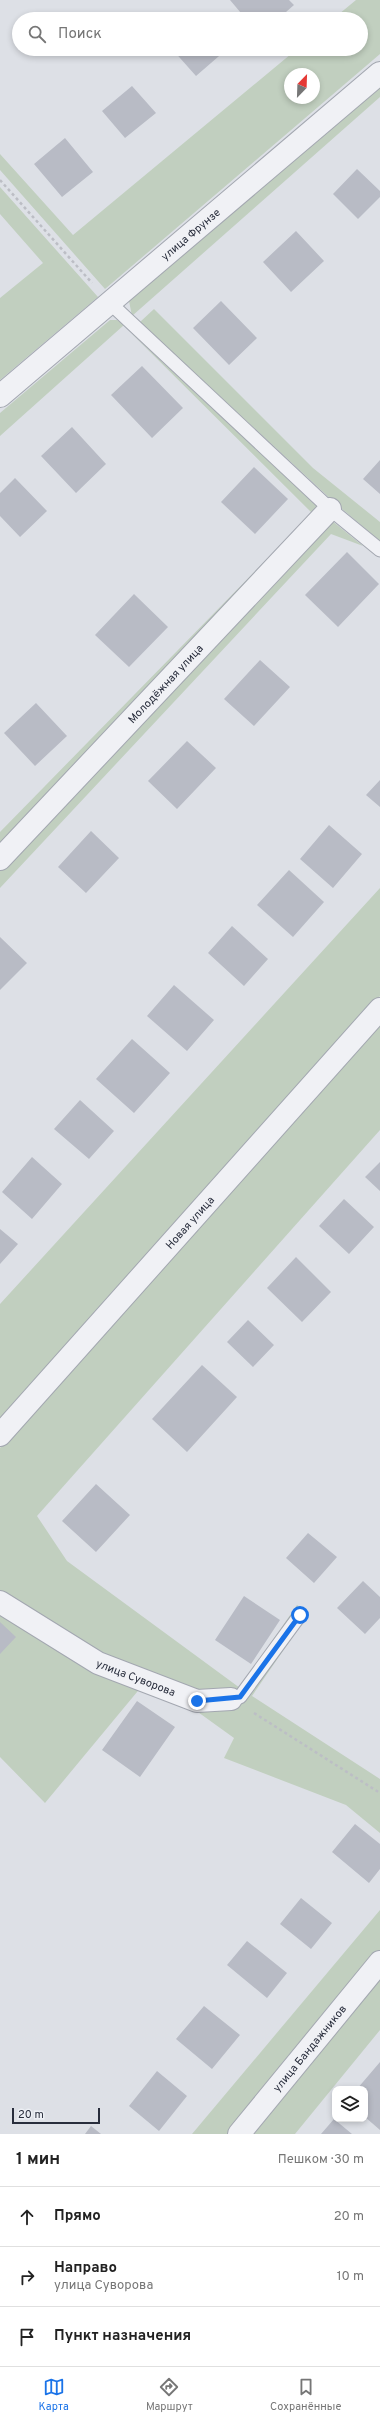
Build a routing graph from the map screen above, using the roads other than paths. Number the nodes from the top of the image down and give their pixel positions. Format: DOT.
graph roads {
  1 [pos="380,73"];
  2 [pos="110,303"];
  3 [pos="0,396"];
  4 [pos="330,509"];
  5 [pos="380,550"];
  6 [pos="0,859"];
  7 [pos="380,1010"];
  8 [pos="0,1435"];
  9 [pos="0,1602"];
  10 [pos="300,1615"];
  11 [pos="231,1699"];
  12 [pos="380,1962"];
  13 [pos="239,2134"];
  1 -- 2 [label="street, улица Фрунзе"];
  2 -- 3 [label="street, улица Фрунзе"];
  2 -- 4 [label="lane"];
  4 -- 5 [label="lane"];
  4 -- 6 [label="street, Молодёжная улица"];
  7 -- 8 [label="street, Новая улица"];
  9 -- 11 [label="street, улица Суворова"];
  10 -- 11 [label="lane"];
  12 -- 13 [label="street, улица Бандажников"];
}
